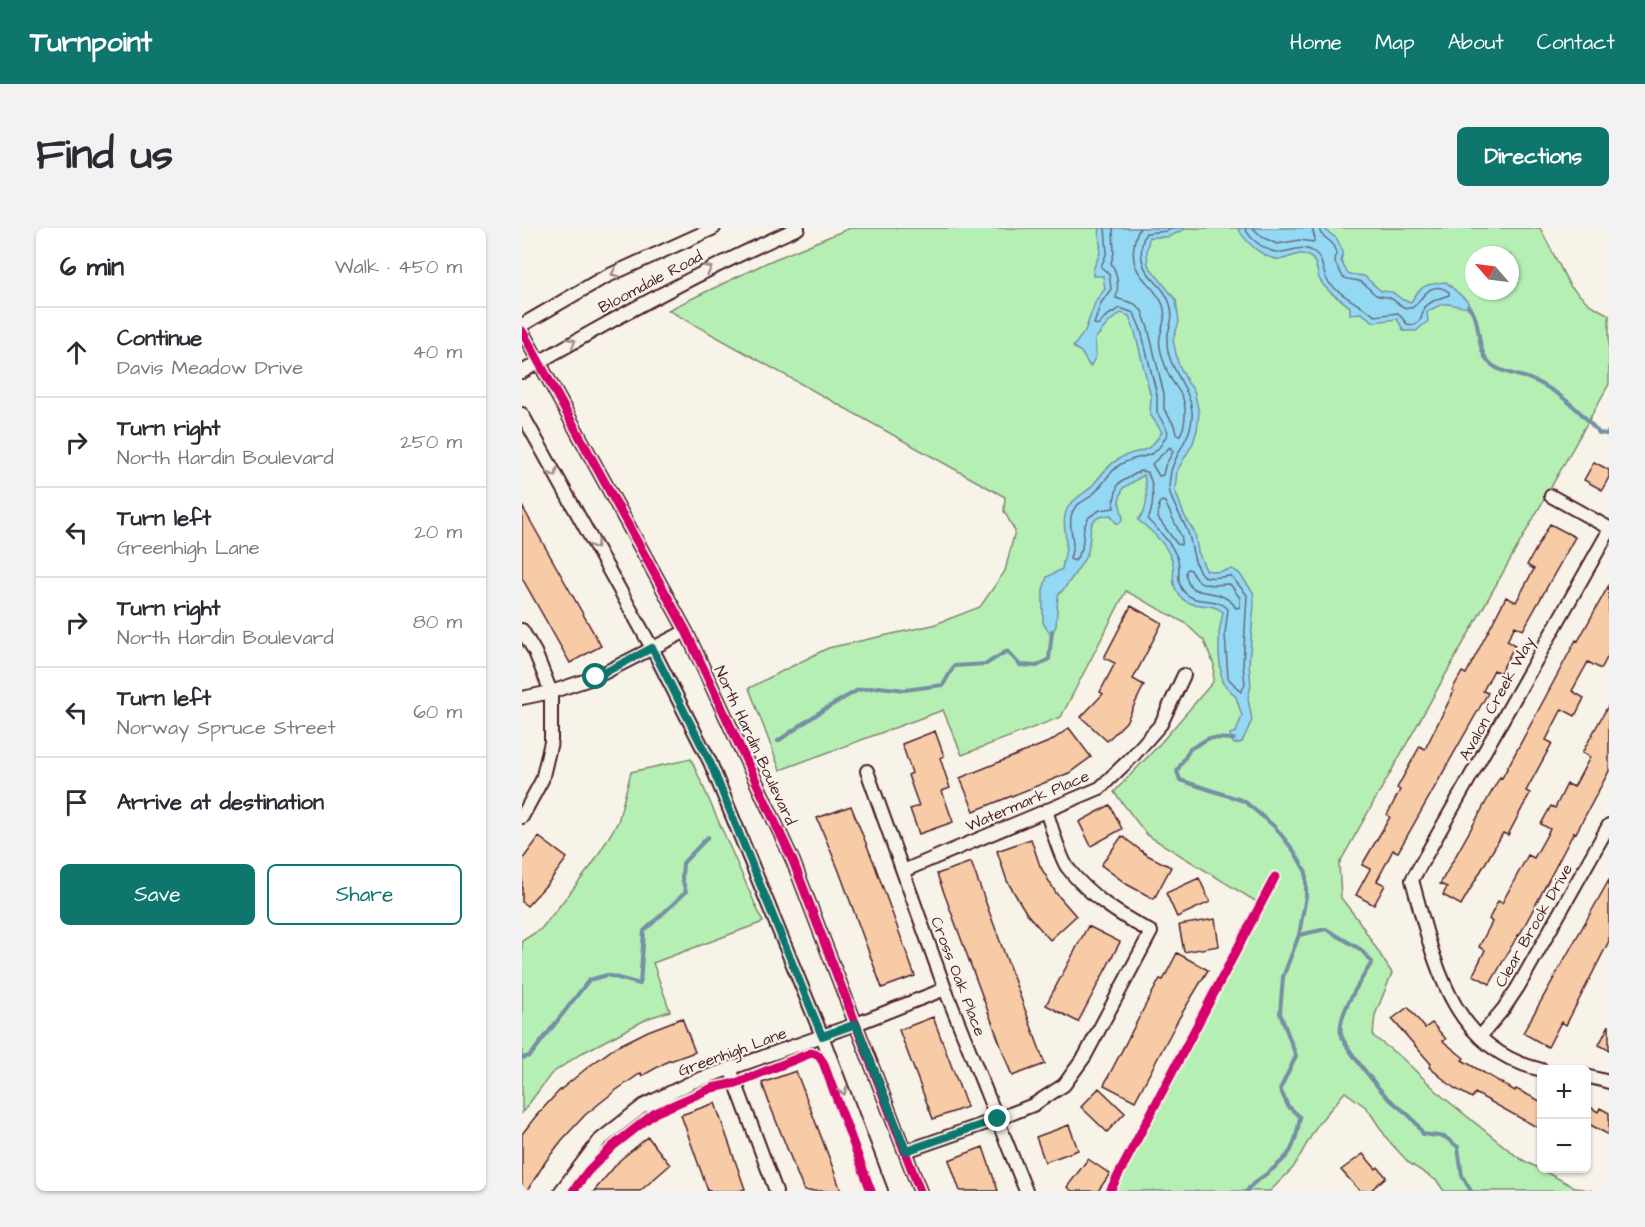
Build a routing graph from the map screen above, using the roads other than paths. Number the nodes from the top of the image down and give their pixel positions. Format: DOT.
graph roads {
  1 [pos="714,228"];
  2 [pos="798,228"];
  3 [pos="522,325"];
  4 [pos="522,332"];
  5 [pos="539,362"];
  6 [pos="522,372"];
  7 [pos="522,414"];
  8 [pos="1551,496"];
  9 [pos="1609,530"];
  10 [pos="522,630"];
  11 [pos="686,631"];
  12 [pos="652,648"];
  13 [pos="1184,675"];
  14 [pos="551,692"];
  15 [pos="522,698"];
  16 [pos="867,771"];
  17 [pos="1046,810"];
  18 [pos="522,818"];
  19 [pos="1609,825"];
  20 [pos="903,871"];
  21 [pos="945,989"];
  22 [pos="856,1024"];
  23 [pos="822,1036"];
  24 [pos="1480,1036"];
  25 [pos="730,1068"];
  26 [pos="1537,1068"];
  27 [pos="1591,1077"];
  28 [pos="1609,1082"];
  29 [pos="998,1119"];
  30 [pos="906,1151"];
  31 [pos="561,1191"];
  32 [pos="776,1191"];
  33 [pos="881,1191"];
  34 [pos="921,1191"];
  35 [pos="1026,1191"];
  1 -- 3 [label="street, Bloomdale Road, one-way"];
  5 -- 2 [label="street, Bloomdale Road, one-way"];
  4 -- 5 [label="street, North Hardin Boulevard"];
  5 -- 6 [label="street, Bloomdale Road"];
  5 -- 11 [label="street, North Hardin Boulevard"];
  7 -- 12 [label="street, one-way"];
  8 -- 9 [label="street"];
  9 -- 24 [label="street, Avalon Creek Way"];
  10 -- 14 [label="street"];
  11 -- 12 [label="street"];
  11 -- 22 [label="street, North Hardin Boulevard"];
  12 -- 14 [label="street"];
  12 -- 23 [label="street"];
  13 -- 17 [label="street, Watermark Place"];
  14 -- 15 [label="street"];
  14 -- 18 [label="street"];
  16 -- 20 [label="street, Cross Oak Place"];
  17 -- 20 [label="street, Watermark Place"];
  17 -- 29 [label="street"];
  19 -- 24 [label="street, Clear Brook Drive"];
  20 -- 21 [label="street, Cross Oak Place"];
  21 -- 22 [label="street, Greenhigh Lane"];
  21 -- 29 [label="street, Cross Oak Place"];
  22 -- 23 [label="street, Greenhigh Lane"];
  22 -- 30 [label="street, North Hardin Boulevard"];
  23 -- 25 [label="street, Greenhigh Lane"];
  23 -- 33 [label="street, one-way"];
  24 -- 26 [label="street"];
  25 -- 31 [label="street, Greenhigh Lane"];
  25 -- 32 [label="street"];
  27 -- 28 [label="street"];
  29 -- 30 [label="street"];
  29 -- 35 [label="street, Cross Oak Place"];
  30 -- 34 [label="street, North Hardin Boulevard"];
}
